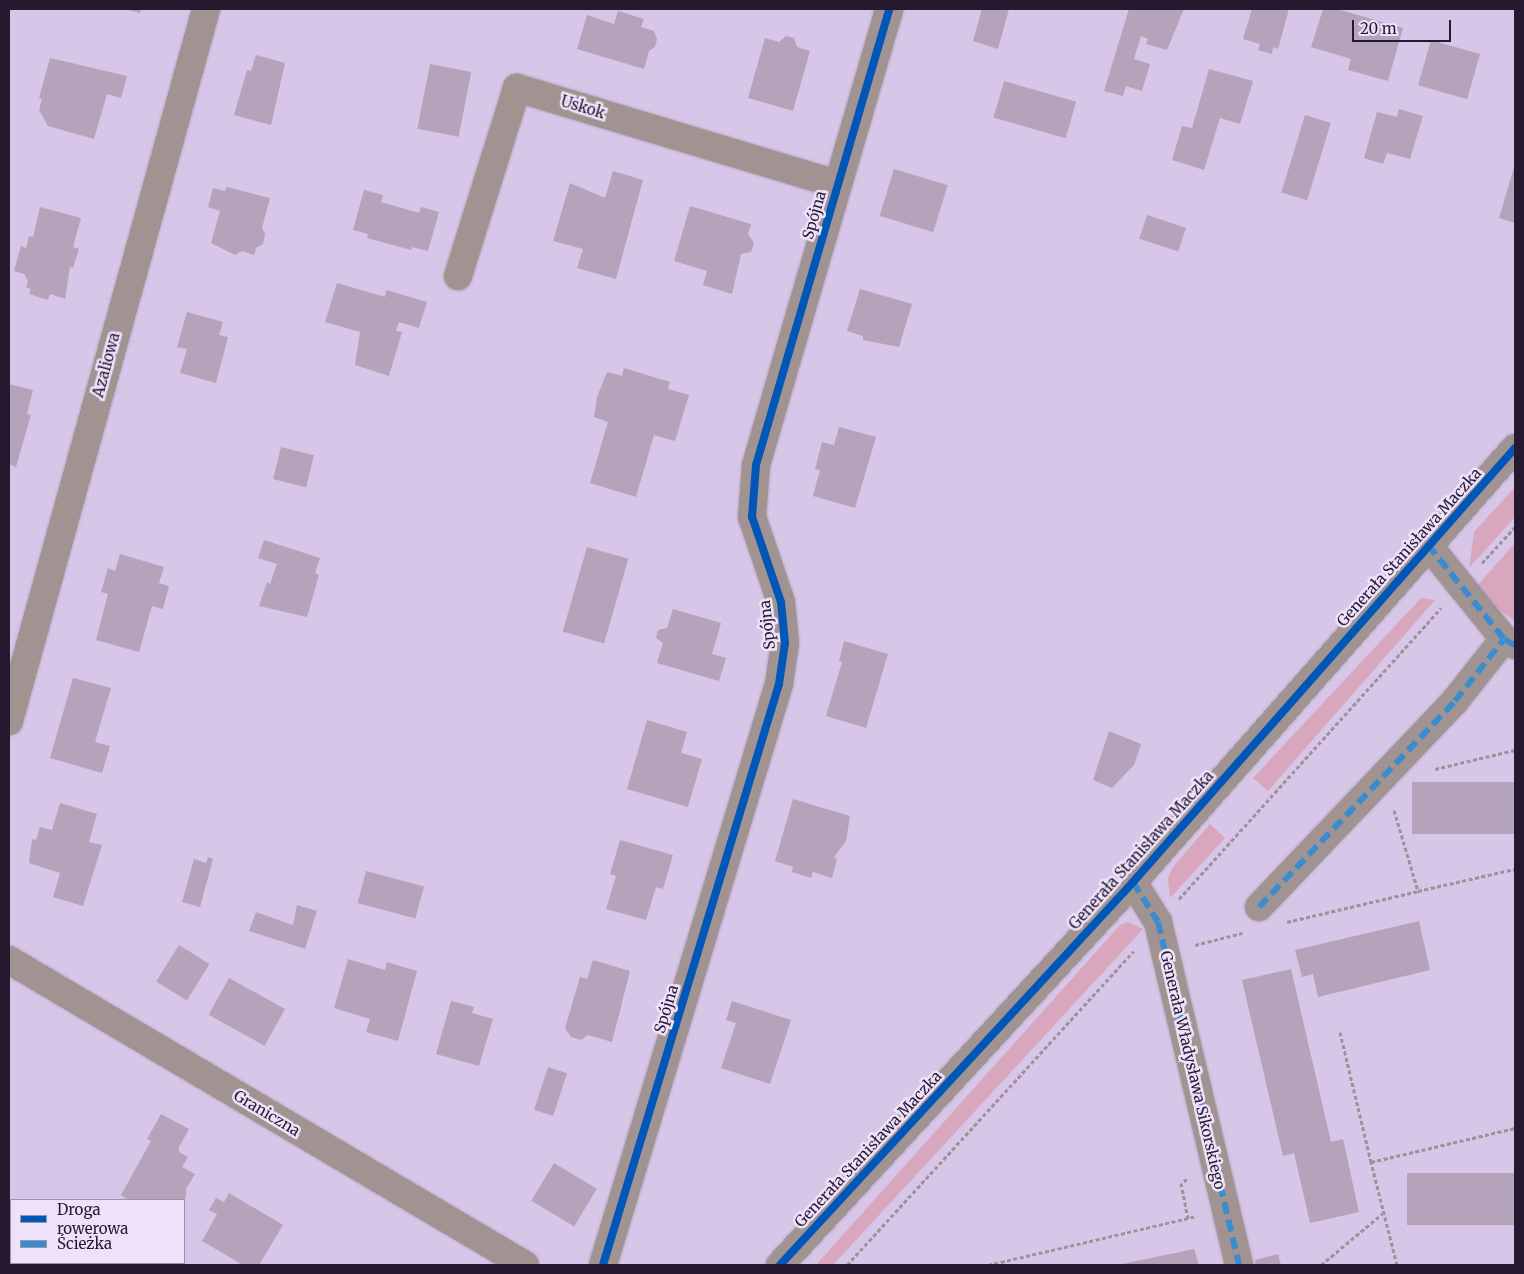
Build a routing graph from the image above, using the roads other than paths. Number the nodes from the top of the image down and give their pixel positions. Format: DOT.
graph roads {
  1 [pos="206,9"];
  2 [pos="889,9"];
  3 [pos="838,184"];
  4 [pos="458,276"];
  5 [pos="1515,448"];
  6 [pos="1428,545"];
  7 [pos="1510,642"];
  8 [pos="9,721"];
  9 [pos="1133,882"];
  10 [pos="1259,907"];
  11 [pos="9,960"];
  12 [pos="525,1265"];
  13 [pos="603,1265"];
  14 [pos="780,1265"];
  15 [pos="1239,1265"];
  1 -- 8 [label="street, Azaliowa"];
  2 -- 3 [label="street, Spójna"];
  3 -- 4 [label="street, Uskok"];
  3 -- 13 [label="street, Spójna"];
  5 -- 6 [label="street, Generała Stanisława Maczka"];
  6 -- 7 [label="street"];
  6 -- 9 [label="street, Generała Stanisława Maczka"];
  7 -- 10 [label="street"];
  9 -- 14 [label="street, Generała Stanisława Maczka"];
  9 -- 15 [label="street, Generała Władysława Sikorskiego"];
  11 -- 12 [label="street, Graniczna"];
}
